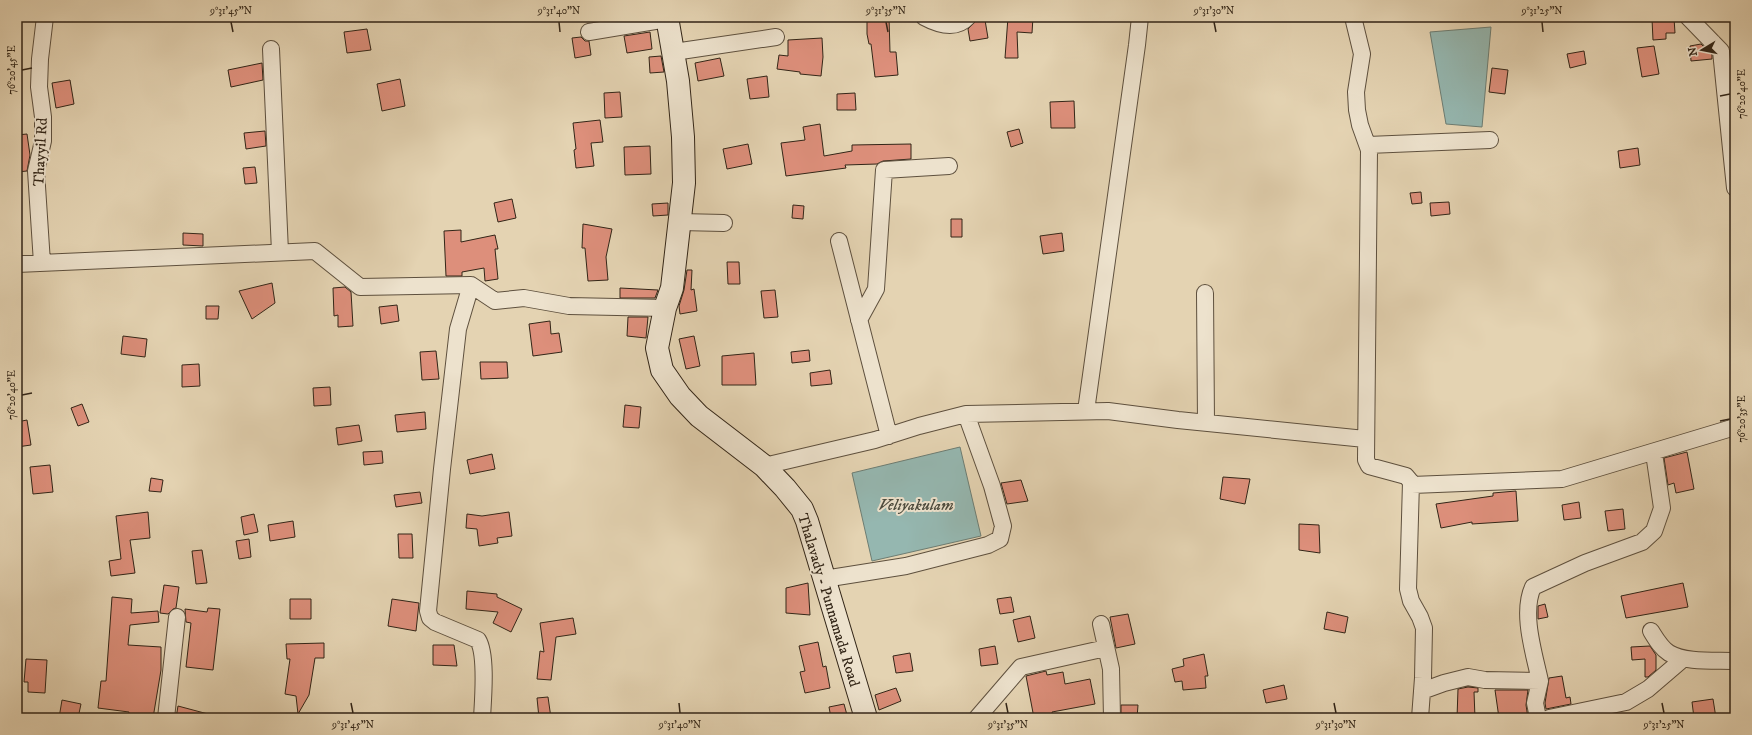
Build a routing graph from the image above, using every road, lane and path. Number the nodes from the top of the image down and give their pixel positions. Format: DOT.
graph roads {
  1 [pos="45,17"];
  2 [pos="924,17"];
  3 [pos="968,17"];
  4 [pos="1140,17"];
  5 [pos="1353,17"];
  6 [pos="1688,17"];
  7 [pos="667,18"];
  8 [pos="589,32"];
  9 [pos="776,37"];
  10 [pos="271,49"];
  11 [pos="674,52"];
  12 [pos="1490,140"];
  13 [pos="1368,145"];
  14 [pos="949,166"];
  15 [pos="1735,188"];
  16 [pos="680,222"];
  17 [pos="724,223"];
  18 [pos="839,241"];
  19 [pos="280,252"];
  20 [pos="42,263"];
  21 [pos="17,264"];
  22 [pos="471,285"];
  23 [pos="1205,293"];
  24 [pos="665,308"];
  25 [pos="859,320"];
  26 [pos="1086,411"];
  27 [pos="966,414"];
  28 [pos="1206,423"];
  29 [pos="1735,427"];
  30 [pos="889,436"];
  31 [pos="1365,439"];
  32 [pos="1653,452"];
  33 [pos="764,466"];
  34 [pos="1412,485"];
  35 [pos="824,579"];
  36 [pos="177,617"];
  37 [pos="1101,624"];
  38 [pos="1651,631"];
  39 [pos="1106,648"];
  40 [pos="1684,658"];
  41 [pos="1735,661"];
  42 [pos="1540,681"];
  43 [pos="1422,691"];
  44 [pos="166,718"];
  45 [pos="482,718"];
  46 [pos="866,718"];
  47 [pos="977,718"];
  48 [pos="1112,718"];
  49 [pos="1420,718"];
  50 [pos="1538,718"];
  51 [pos="1549,718"];
  1 -- 20 [label="street, Thayyil Rd"];
  2 -- 3 [label="street"];
  4 -- 26 [label="street"];
  5 -- 13 [label="street"];
  6 -- 15 [label="street"];
  7 -- 8 [label="street"];
  7 -- 11 [label="main road, Thalavady - Punnamada Road"];
  9 -- 11 [label="street"];
  10 -- 19 [label="street"];
  11 -- 16 [label="main road, Thalavady - Punnamada Road"];
  12 -- 13 [label="street"];
  13 -- 31 [label="street"];
  14 -- 25 [label="street"];
  16 -- 17 [label="street"];
  16 -- 24 [label="main road, Thalavady - Punnamada Road"];
  18 -- 25 [label="street"];
  19 -- 20 [label="street"];
  19 -- 22 [label="street"];
  20 -- 21 [label="street"];
  22 -- 24 [label="street"];
  22 -- 45 [label="street"];
  23 -- 28 [label="street"];
  24 -- 33 [label="main road, Thalavady - Punnamada Road"];
  25 -- 30 [label="street"];
  26 -- 27 [label="street"];
  26 -- 28 [label="street"];
  27 -- 30 [label="street"];
  27 -- 35 [label="street"];
  28 -- 31 [label="street"];
  29 -- 32 [label="street"];
  30 -- 33 [label="street"];
  31 -- 34 [label="street"];
  32 -- 34 [label="street"];
  32 -- 42 [label="street"];
  33 -- 35 [label="main road, Thalavady - Punnamada Road"];
  34 -- 43 [label="street"];
  35 -- 46 [label="main road, Thalavady - Punnamada Road"];
  36 -- 44 [label="street"];
  37 -- 39 [label="street"];
  38 -- 40 [label="street"];
  39 -- 47 [label="street"];
  39 -- 48 [label="street"];
  40 -- 41 [label="street"];
  40 -- 51 [label="street"];
  42 -- 43 [label="street"];
  42 -- 50 [label="street"];
  43 -- 49 [label="street"];
}
